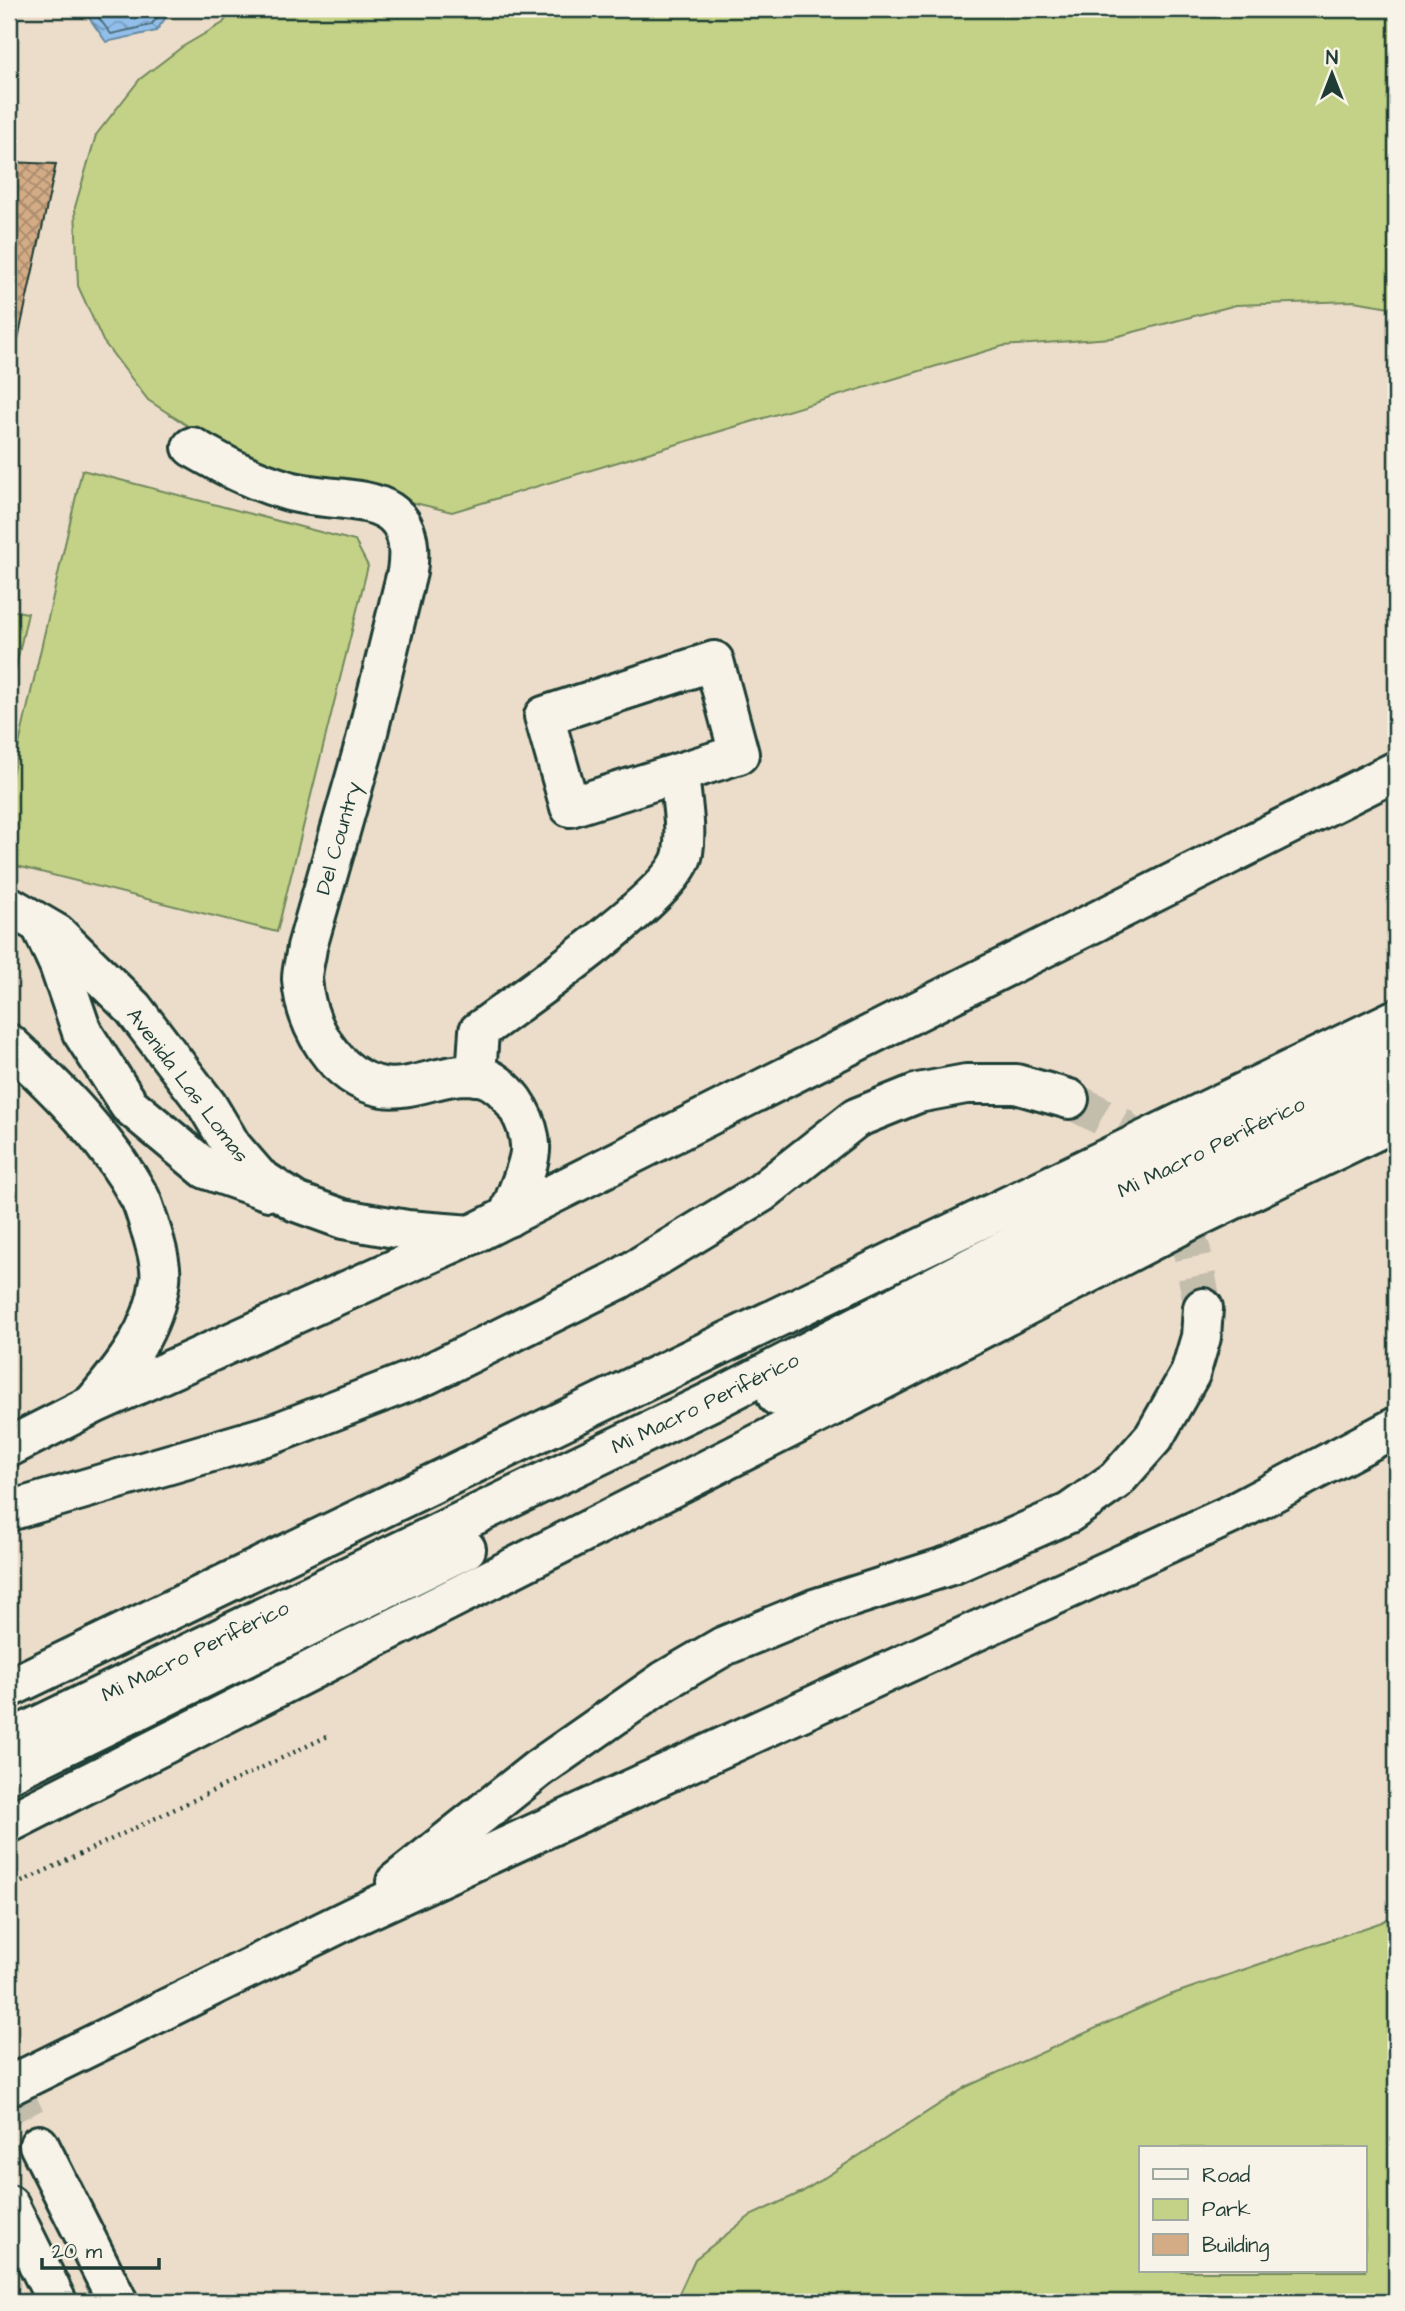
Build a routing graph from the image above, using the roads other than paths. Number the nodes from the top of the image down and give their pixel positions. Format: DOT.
graph roads {
  1 [pos="192,447"];
  2 [pos="1396,771"];
  3 [pos="679,773"];
  4 [pos="25,915"];
  5 [pos="1396,1019"];
  6 [pos="9,1044"];
  7 [pos="1396,1057"];
  8 [pos="476,1076"];
  9 [pos="1396,1093"];
  10 [pos="1069,1099"];
  11 [pos="147,1120"];
  12 [pos="1396,1121"];
  13 [pos="106,1146"];
  14 [pos="294,1200"];
  15 [pos="508,1217"];
  16 [pos="471,1235"];
  17 [pos="1203,1308"];
  18 [pos="92,1405"];
  19 [pos="1396,1427"];
  20 [pos="9,1447"];
  21 [pos="9,1511"];
  22 [pos="9,1688"];
  23 [pos="9,1740"];
  24 [pos="9,1773"];
  25 [pos="9,1823"];
  26 [pos="357,1915"];
  27 [pos="9,2086"];
  28 [pos="38,2145"];
  29 [pos="9,2205"];
  30 [pos="57,2302"];
  31 [pos="118,2302"];
  1 -- 8 [label="main road, Del Country"];
  2 -- 15 [label="main road"];
  3 -- 3 [label="main road"];
  3 -- 8 [label="main road"];
  4 -- 11 [label="main road"];
  4 -- 14 [label="main road, Avenida Las Lomas"];
  5 -- 22 [label="main road"];
  6 -- 13 [label="main road"];
  7 -- 23 [label="main road, Mi Macro Periférico"];
  8 -- 15 [label="main road"];
  9 -- 24 [label="main road, Mi Macro Periférico"];
  10 -- 21 [label="main road"];
  11 -- 13 [label="main road"];
  11 -- 14 [label="main road"];
  12 -- 25 [label="main road"];
  13 -- 18 [label="main road"];
  14 -- 16 [label="main road, Avenida Las Lomas"];
  15 -- 16 [label="main road"];
  16 -- 18 [label="main road"];
  17 -- 26 [label="main road"];
  18 -- 20 [label="main road"];
  19 -- 26 [label="main road"];
  26 -- 27 [label="main road"];
  28 -- 31 [label="main road"];
  29 -- 30 [label="main road"];
}
